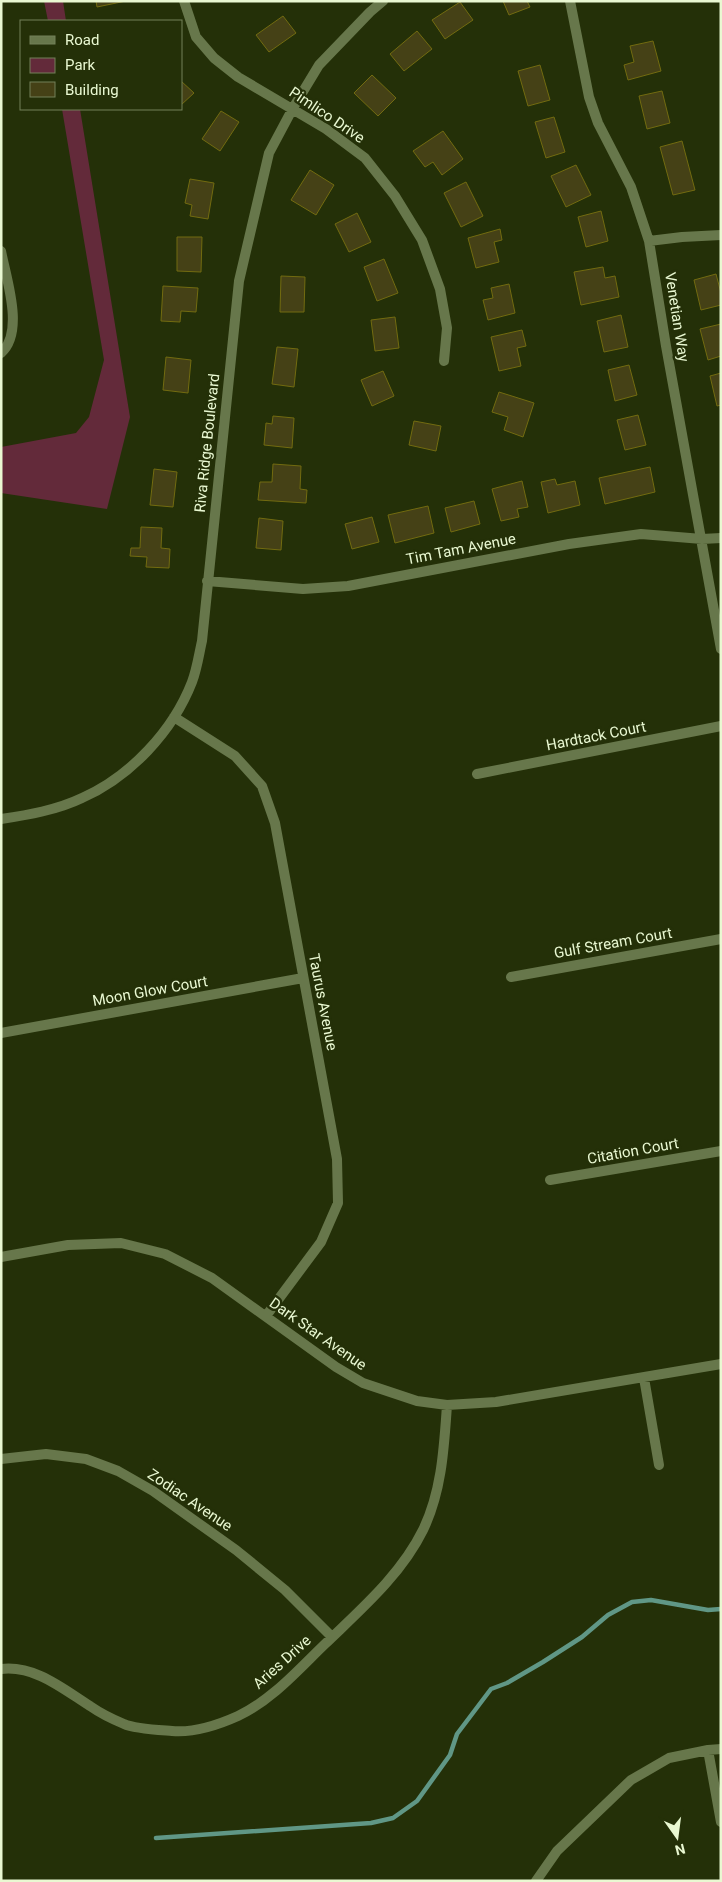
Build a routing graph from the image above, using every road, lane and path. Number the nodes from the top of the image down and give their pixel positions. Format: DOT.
graph roads {
  1 [pos="184,1"];
  2 [pos="384,1"];
  3 [pos="570,1"];
  4 [pos="293,108"];
  5 [pos="721,235"];
  6 [pos="650,241"];
  7 [pos="1,251"];
  8 [pos="4,351"];
  9 [pos="444,361"];
  10 [pos="721,538"];
  11 [pos="702,539"];
  12 [pos="208,582"];
  13 [pos="721,649"];
  14 [pos="174,717"];
  15 [pos="721,726"];
  16 [pos="477,774"];
  17 [pos="1,819"];
  18 [pos="721,938"];
  19 [pos="511,977"];
  20 [pos="303,978"];
  21 [pos="1,1033"];
  22 [pos="721,1151"];
  23 [pos="550,1180"];
  24 [pos="1,1257"];
  25 [pos="266,1316"];
  26 [pos="721,1364"];
  27 [pos="644,1378"];
  28 [pos="447,1405"];
  29 [pos="1,1459"];
  30 [pos="660,1465"];
  31 [pos="332,1637"];
  32 [pos="1,1669"];
  33 [pos="721,1749"];
  34 [pos="708,1750"];
  35 [pos="721,1822"];
  36 [pos="536,1881"];
  1 -- 4 [label="street, Pimlico Drive"];
  2 -- 4 [label="street, Riva Ridge Boulevard"];
  3 -- 6 [label="street, Venetian Way"];
  4 -- 9 [label="street, Pimlico Drive"];
  4 -- 12 [label="street, Riva Ridge Boulevard"];
  5 -- 6 [label="street"];
  6 -- 11 [label="street, Venetian Way"];
  7 -- 8 [label="street"];
  10 -- 11 [label="street, Tim Tam Avenue"];
  11 -- 12 [label="street, Tim Tam Avenue"];
  11 -- 13 [label="street, Venetian Way"];
  12 -- 14 [label="street, Riva Ridge Boulevard"];
  14 -- 17 [label="street, Riva Ridge Boulevard"];
  14 -- 20 [label="street, Taurus Avenue"];
  15 -- 16 [label="street, Hardtack Court"];
  18 -- 19 [label="street, Gulf Stream Court"];
  20 -- 21 [label="street, Moon Glow Court"];
  20 -- 25 [label="street, Taurus Avenue"];
  22 -- 23 [label="street, Citation Court"];
  24 -- 25 [label="street, Dark Star Avenue"];
  25 -- 28 [label="street, Dark Star Avenue"];
  26 -- 27 [label="street, Dark Star Avenue"];
  27 -- 28 [label="street, Dark Star Avenue"];
  27 -- 30 [label="street"];
  28 -- 31 [label="street, Aries Drive"];
  29 -- 31 [label="street, Zodiac Avenue"];
  31 -- 32 [label="street, Aries Drive"];
  33 -- 34 [label="street"];
  34 -- 35 [label="street"];
  34 -- 36 [label="street"];
}
